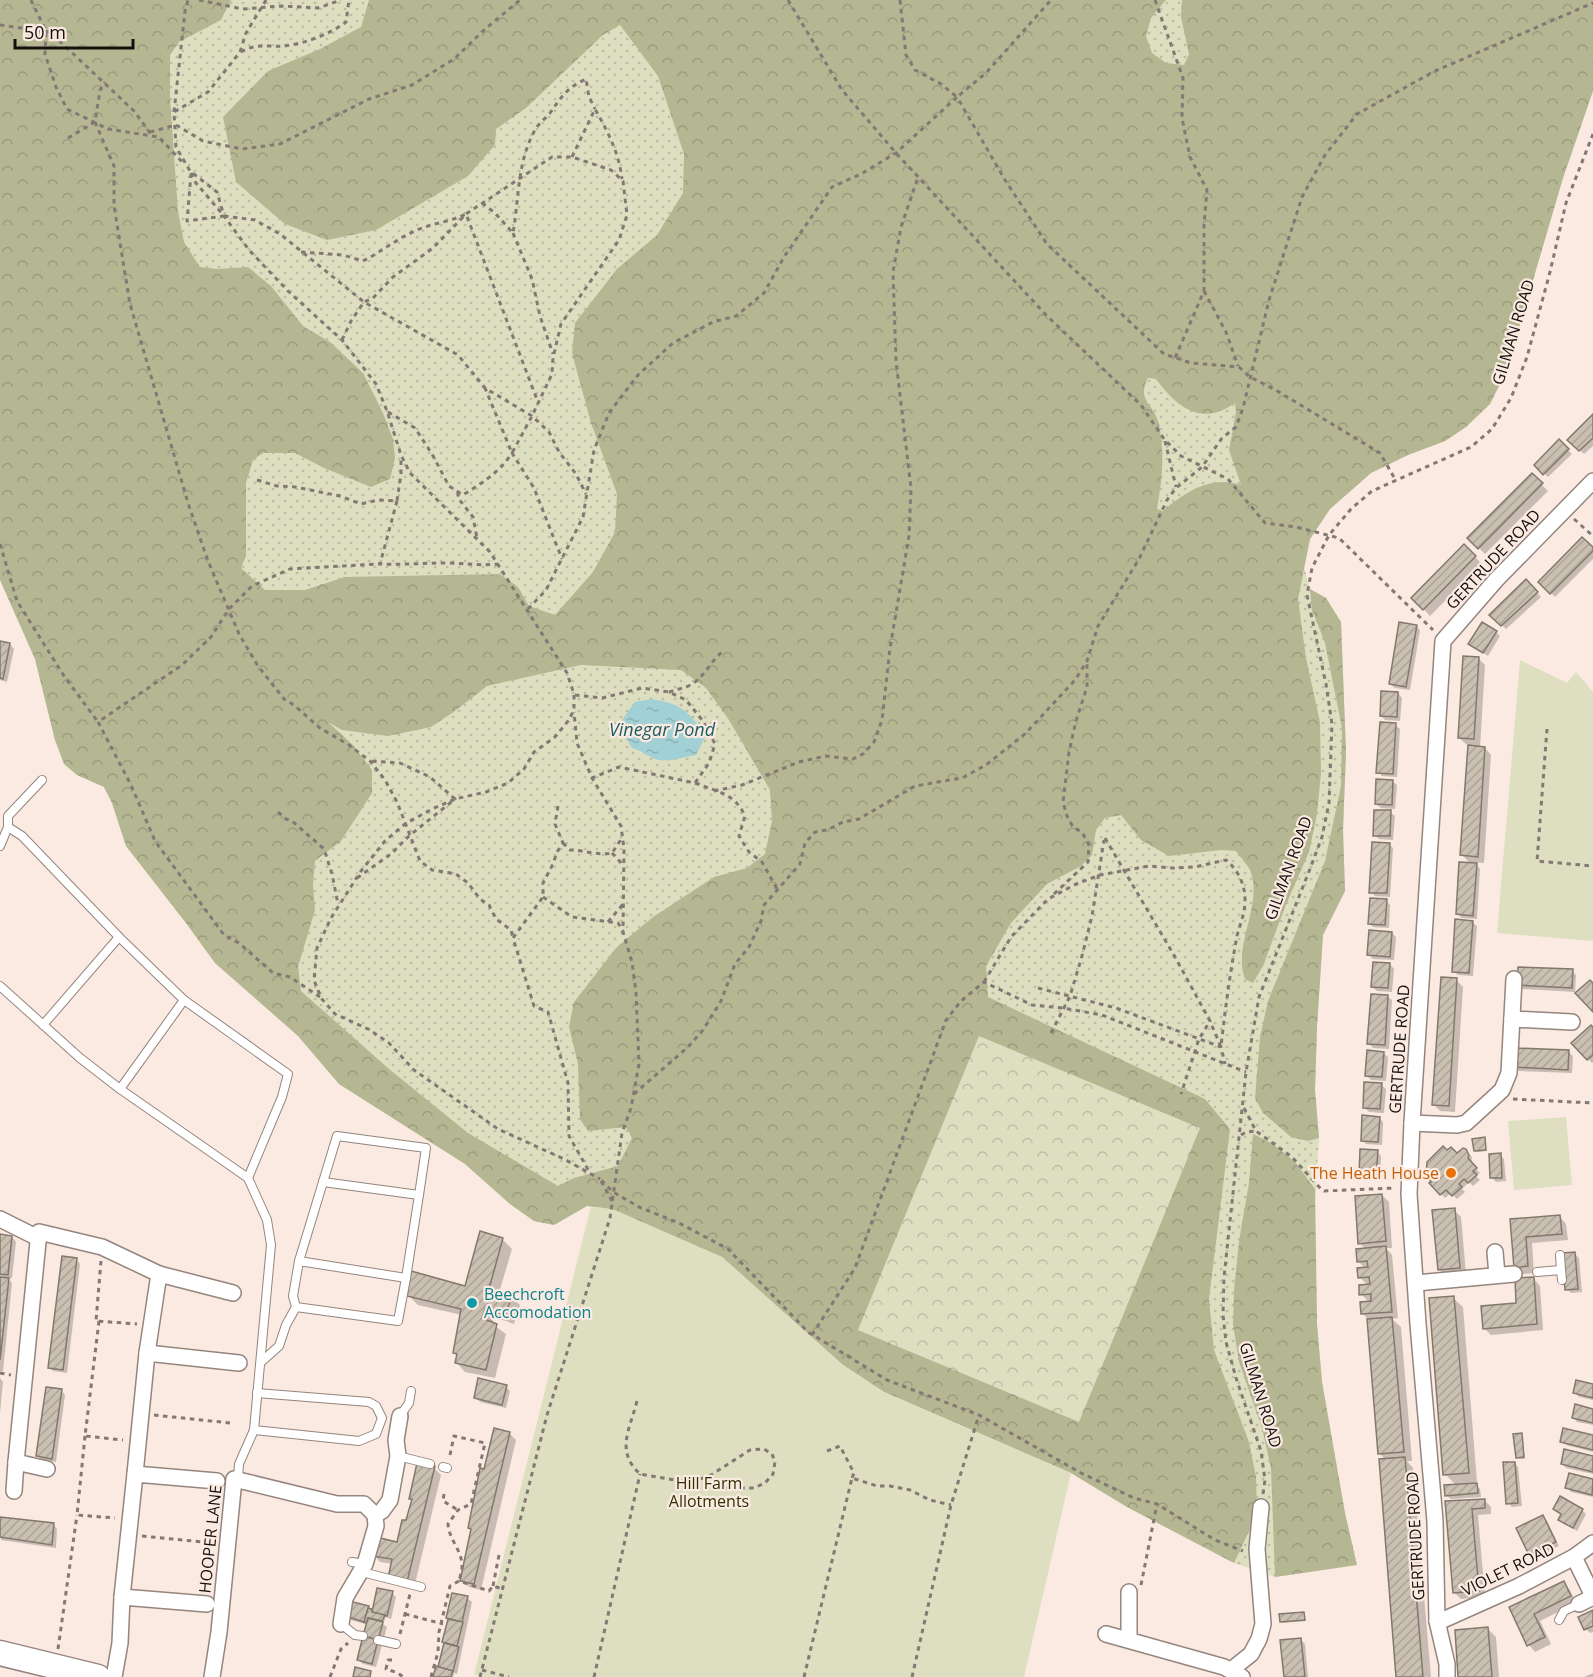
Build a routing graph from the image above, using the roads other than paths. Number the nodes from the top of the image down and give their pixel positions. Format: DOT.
graph roads {
  1 [pos="1593,481"];
  2 [pos="42,780"];
  3 [pos="8,827"];
  4 [pos="0,846"];
  5 [pos="119,937"];
  6 [pos="1514,979"];
  7 [pos="0,986"];
  8 [pos="184,1000"];
  9 [pos="1512,1019"];
  10 [pos="1572,1022"];
  11 [pos="43,1025"];
  12 [pos="120,1089"];
  13 [pos="1412,1123"];
  14 [pos="248,1178"];
  15 [pos="323,1182"];
  16 [pos="419,1195"];
  17 [pos="0,1219"];
  18 [pos="38,1238"];
  19 [pos="1496,1252"];
  20 [pos="1560,1255"];
  21 [pos="299,1261"];
  22 [pos="1561,1270"];
  23 [pos="1537,1272"];
  24 [pos="159,1274"];
  25 [pos="1517,1274"];
  26 [pos="1497,1275"];
  27 [pos="406,1278"];
  28 [pos="1562,1280"];
  29 [pos="1416,1283"];
  30 [pos="234,1293"];
  31 [pos="296,1307"];
  32 [pos="147,1353"];
  33 [pos="261,1362"];
  34 [pos="239,1363"];
  35 [pos="411,1391"];
  36 [pos="257,1393"];
  37 [pos="400,1416"];
  38 [pos="254,1430"];
  39 [pos="398,1456"];
  40 [pos="16,1462"];
  41 [pos="430,1464"];
  42 [pos="47,1469"];
  43 [pos="135,1474"];
  44 [pos="238,1479"];
  45 [pos="217,1481"];
  46 [pos="14,1491"];
  47 [pos="1261,1508"];
  48 [pos="375,1515"];
  49 [pos="1593,1543"];
  50 [pos="1574,1557"];
  51 [pos="360,1566"];
  52 [pos="421,1587"];
  53 [pos="1129,1592"];
  54 [pos="122,1597"];
  55 [pos="1588,1599"];
  56 [pos="207,1604"];
  57 [pos="1559,1620"];
  58 [pos="1437,1621"];
  59 [pos="341,1624"];
  60 [pos="1106,1634"];
  61 [pos="363,1636"];
  62 [pos="378,1640"];
  63 [pos="1129,1640"];
  64 [pos="398,1643"];
  65 [pos="0,1653"];
  66 [pos="1237,1674"];
  67 [pos="98,1677"];
  68 [pos="114,1677"];
  69 [pos="212,1677"];
  70 [pos="1447,1677"];
  1 -- 13 [label="street, GERTRUDE ROAD"];
  2 -- 3 [label="lane"];
  3 -- 4 [label="lane"];
  3 -- 5 [label="lane"];
  5 -- 8 [label="lane"];
  5 -- 11 [label="lane"];
  6 -- 9 [label="street"];
  7 -- 11 [label="lane"];
  8 -- 12 [label="lane"];
  8 -- 14 [label="lane"];
  9 -- 10 [label="street"];
  9 -- 13 [label="street"];
  11 -- 12 [label="lane"];
  12 -- 14 [label="lane"];
  13 -- 29 [label="street, GERTRUDE ROAD"];
  14 -- 33 [label="lane"];
  15 -- 16 [label="lane"];
  15 -- 16 [label="lane"];
  15 -- 21 [label="lane"];
  16 -- 27 [label="lane"];
  17 -- 18 [label="street"];
  18 -- 24 [label="street"];
  18 -- 40 [label="street"];
  19 -- 26 [label="street"];
  20 -- 22 [label="lane"];
  21 -- 27 [label="lane"];
  21 -- 31 [label="lane"];
  22 -- 23 [label="lane"];
  22 -- 28 [label="lane"];
  24 -- 30 [label="street"];
  24 -- 32 [label="street"];
  25 -- 26 [label="street"];
  26 -- 29 [label="street"];
  27 -- 31 [label="lane"];
  29 -- 58 [label="street, GERTRUDE ROAD"];
  31 -- 33 [label="lane"];
  32 -- 34 [label="street"];
  32 -- 43 [label="street"];
  33 -- 36 [label="lane"];
  35 -- 37 [label="lane"];
  36 -- 38 [label="lane"];
  36 -- 38 [label="lane"];
  37 -- 39 [label="street"];
  38 -- 44 [label="lane"];
  39 -- 41 [label="lane"];
  39 -- 48 [label="street"];
  40 -- 42 [label="street"];
  40 -- 46 [label="street"];
  43 -- 45 [label="street"];
  43 -- 54 [label="street"];
  44 -- 48 [label="street, HOOPER LANE"];
  44 -- 69 [label="street, HOOPER LANE"];
  47 -- 66 [label="street"];
  48 -- 51 [label="street"];
  49 -- 50 [label="street, VIOLET ROAD"];
  50 -- 55 [label="street"];
  50 -- 58 [label="street, VIOLET ROAD"];
  51 -- 52 [label="lane"];
  51 -- 59 [label="street"];
  53 -- 63 [label="street"];
  54 -- 56 [label="street"];
  54 -- 68 [label="street"];
  55 -- 57 [label="lane"];
  58 -- 70 [label="street, GERTRUDE ROAD"];
  59 -- 61 [label="lane"];
  60 -- 63 [label="street"];
  62 -- 64 [label="lane"];
  63 -- 66 [label="street"];
  65 -- 67 [label="main road"];
}
